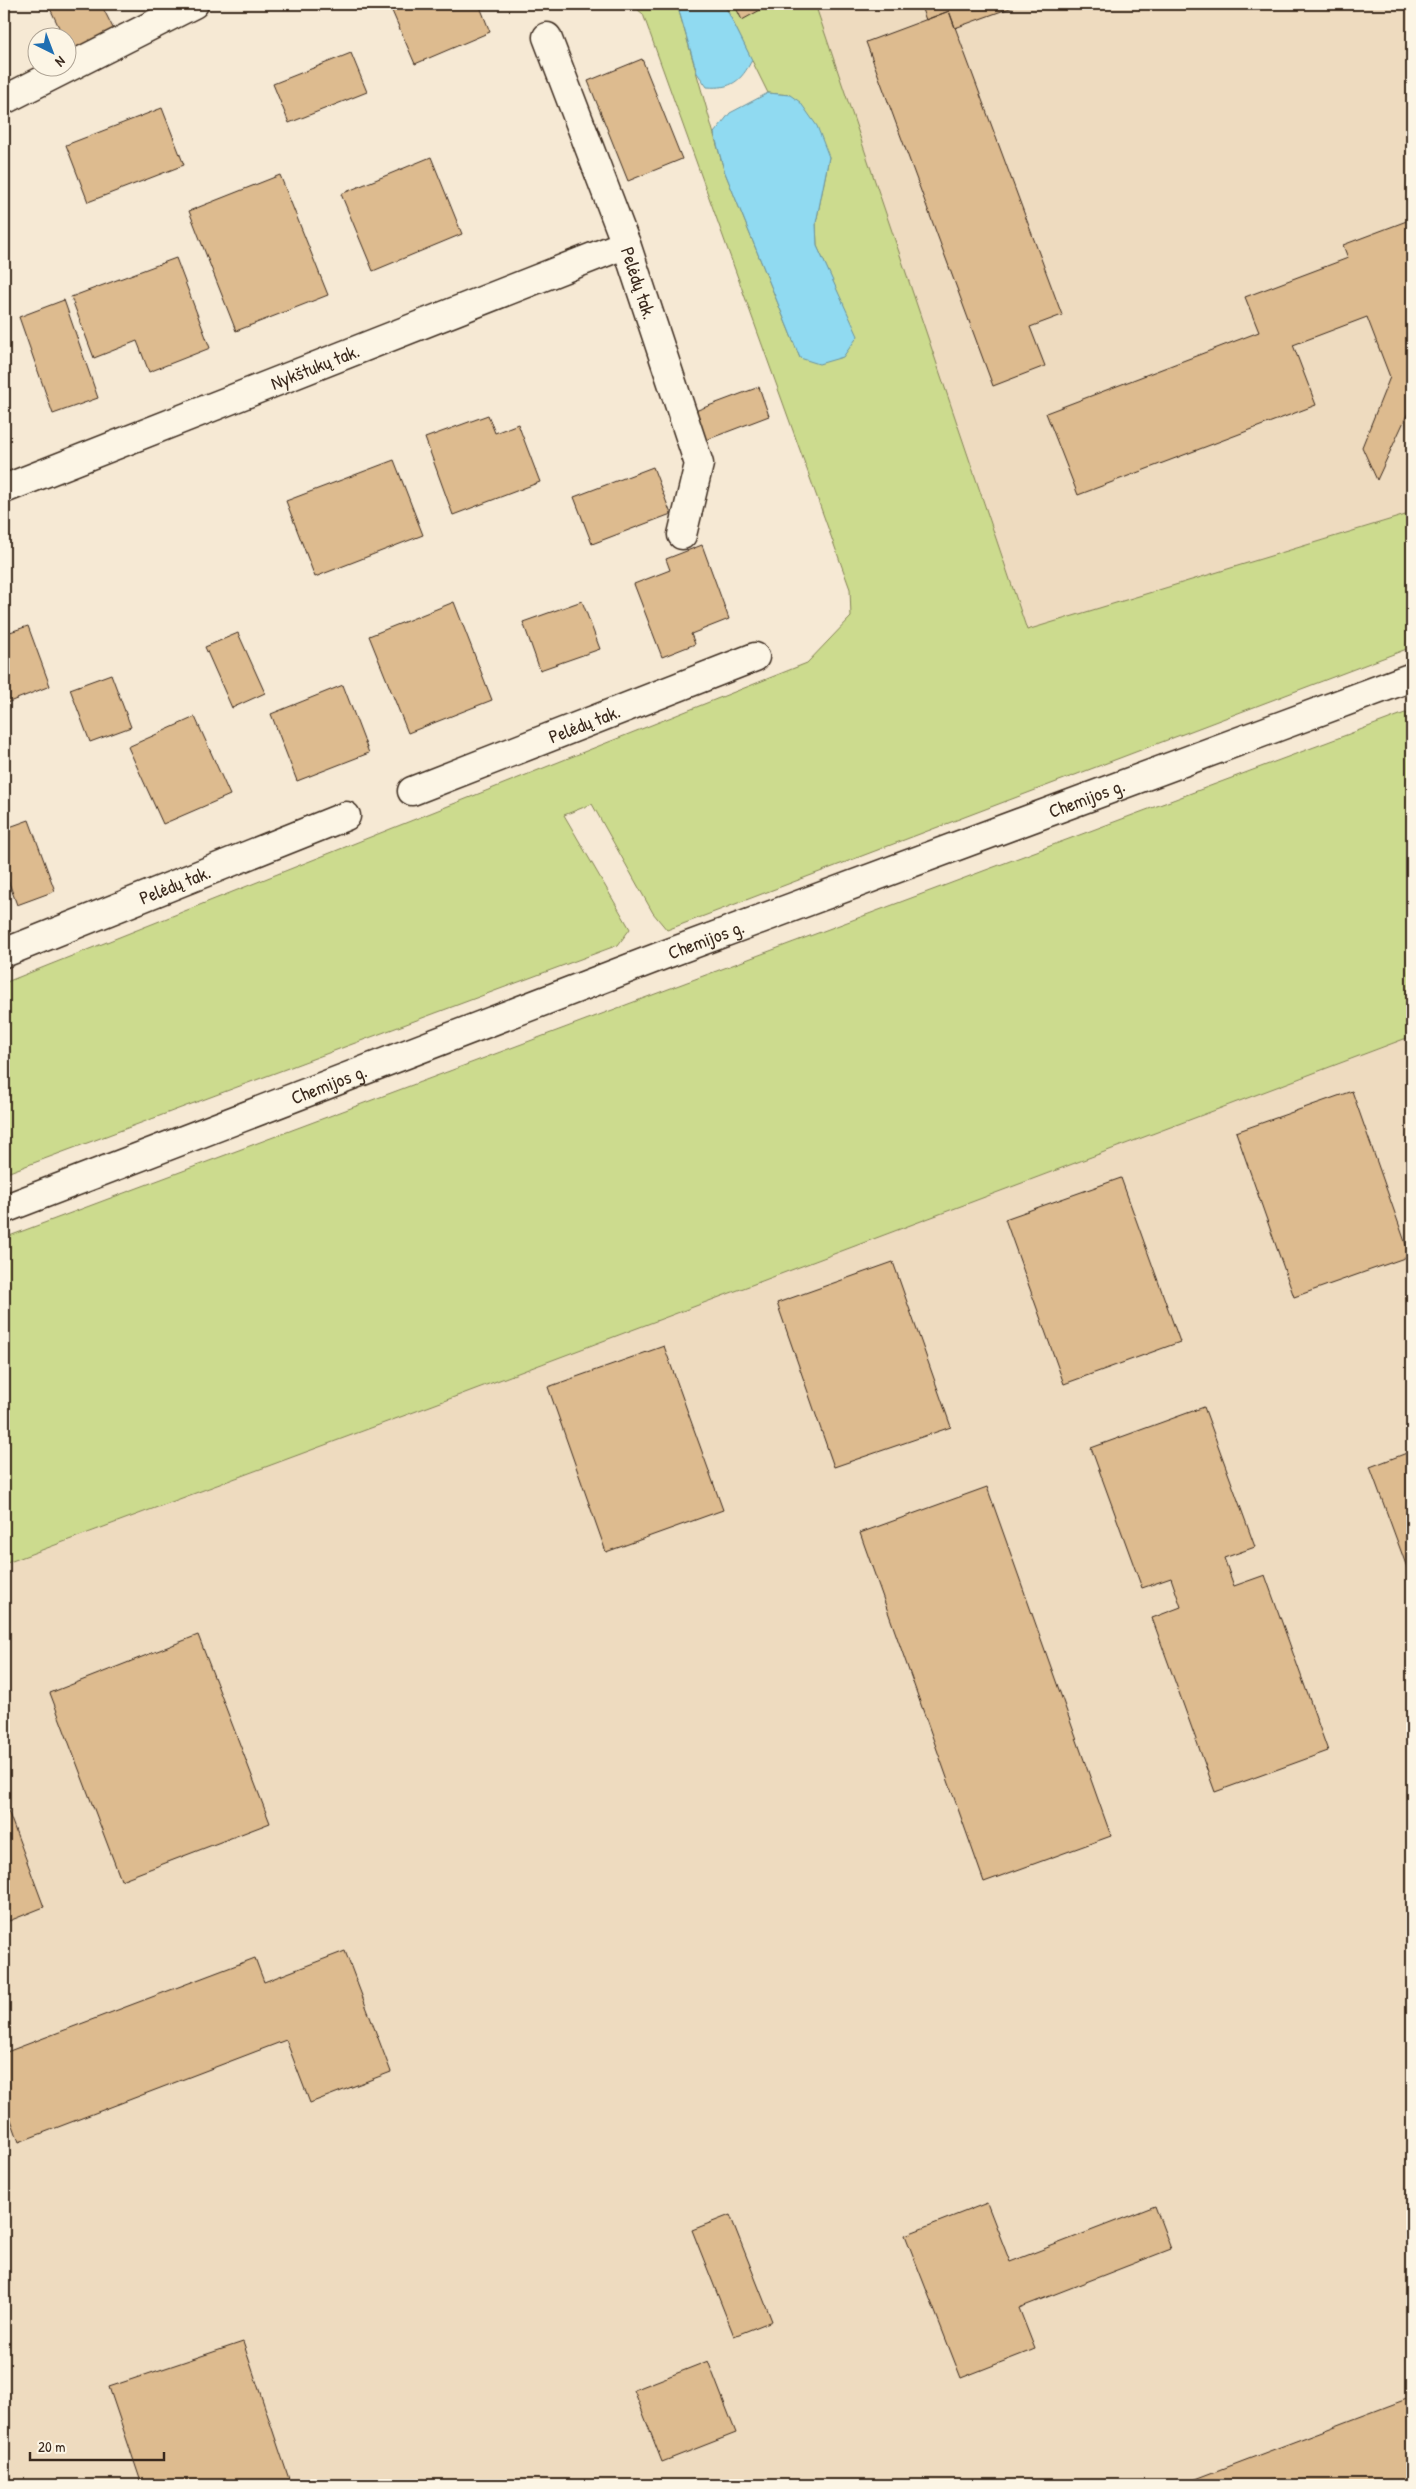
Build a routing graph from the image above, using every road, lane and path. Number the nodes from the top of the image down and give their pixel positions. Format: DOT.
graph roads {
  1 [pos="194,4"];
  2 [pos="547,37"];
  3 [pos="4,100"];
  4 [pos="626,244"];
  5 [pos="4,489"];
  6 [pos="682,535"];
  7 [pos="755,657"];
  8 [pos="1412,677"];
  9 [pos="412,791"];
  10 [pos="346,816"];
  11 [pos="4,954"];
  12 [pos="4,1209"];
  1 -- 3 [label="street"];
  2 -- 4 [label="street, Pelėdų tak."];
  4 -- 5 [label="street, Nykštukų tak."];
  4 -- 6 [label="street, Pelėdų tak."];
  7 -- 9 [label="street, Pelėdų tak."];
  8 -- 12 [label="street, Chemijos g."];
  10 -- 11 [label="street, Pelėdų tak."];
}
